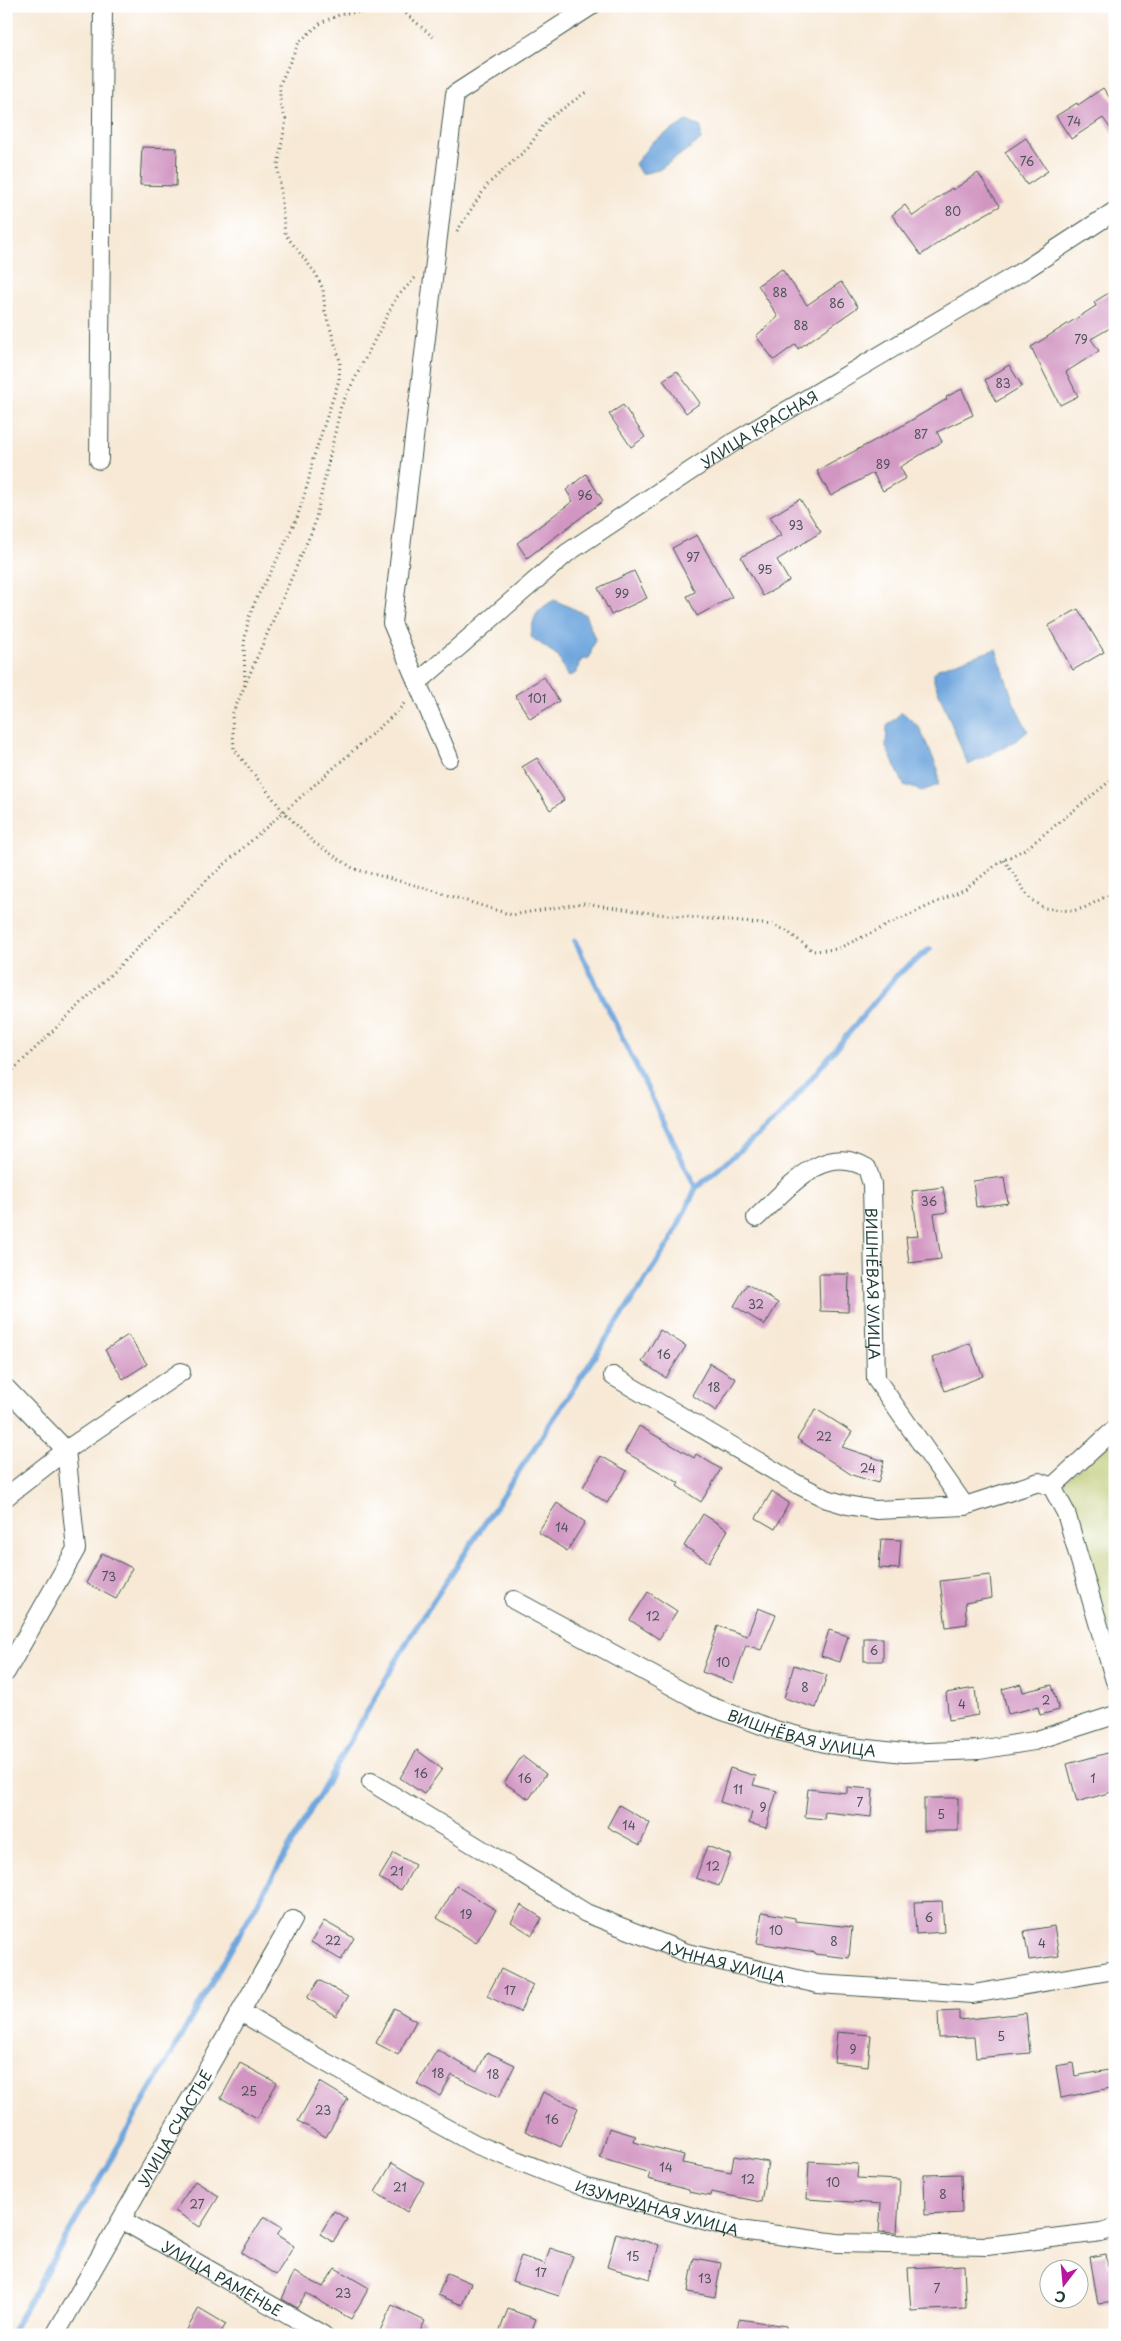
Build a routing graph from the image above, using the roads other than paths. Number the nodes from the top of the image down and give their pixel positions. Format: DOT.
graph roads {
  1 [pos="104,6"];
  2 [pos="591,6"];
  3 [pos="1115,211"];
  4 [pos="99,460"];
  5 [pos="421,681"];
  6 [pos="449,758"];
  7 [pos="756,1218"];
  8 [pos="181,1372"];
  9 [pos="613,1376"];
  10 [pos="6,1388"];
  11 [pos="1115,1429"];
  12 [pos="66,1450"];
  13 [pos="1052,1487"];
  14 [pos="6,1497"];
  15 [pos="965,1506"];
  16 [pos="514,1600"];
  17 [pos="6,1672"];
  18 [pos="1115,1681"];
  19 [pos="1115,1715"];
  20 [pos="371,1782"];
  21 [pos="293,1920"];
  22 [pos="1115,1970"];
  23 [pos="241,2012"];
  24 [pos="122,2220"];
  25 [pos="1115,2228"];
  26 [pos="55,2335"];
  27 [pos="323,2335"];
  1 -- 4 [label="street"];
  2 -- 5 [label="street"];
  3 -- 5 [label="street, УЛИЦА КРАСНАЯ"];
  5 -- 6 [label="street"];
  7 -- 15 [label="street, ВИШНЁВАЯ УЛИЦА"];
  8 -- 12 [label="street"];
  9 -- 15 [label="street"];
  10 -- 12 [label="street"];
  11 -- 13 [label="street"];
  12 -- 14 [label="street"];
  12 -- 17 [label="street"];
  13 -- 15 [label="street"];
  13 -- 18 [label="street"];
  16 -- 19 [label="street, ВИШНЁВАЯ УЛИЦА"];
  20 -- 22 [label="street, ЛУННАЯ УЛИЦА"];
  21 -- 23 [label="street, УЛИЦА СЧАСТЬЕ"];
  23 -- 24 [label="street, УЛИЦА СЧАСТЬЕ"];
  23 -- 25 [label="street, ИЗУМРУДНАЯ УЛИЦА"];
  24 -- 26 [label="street, УЛИЦА СЧАСТЬЕ"];
  24 -- 27 [label="street, УЛИЦА РАМЕНЬЕ"];
}
